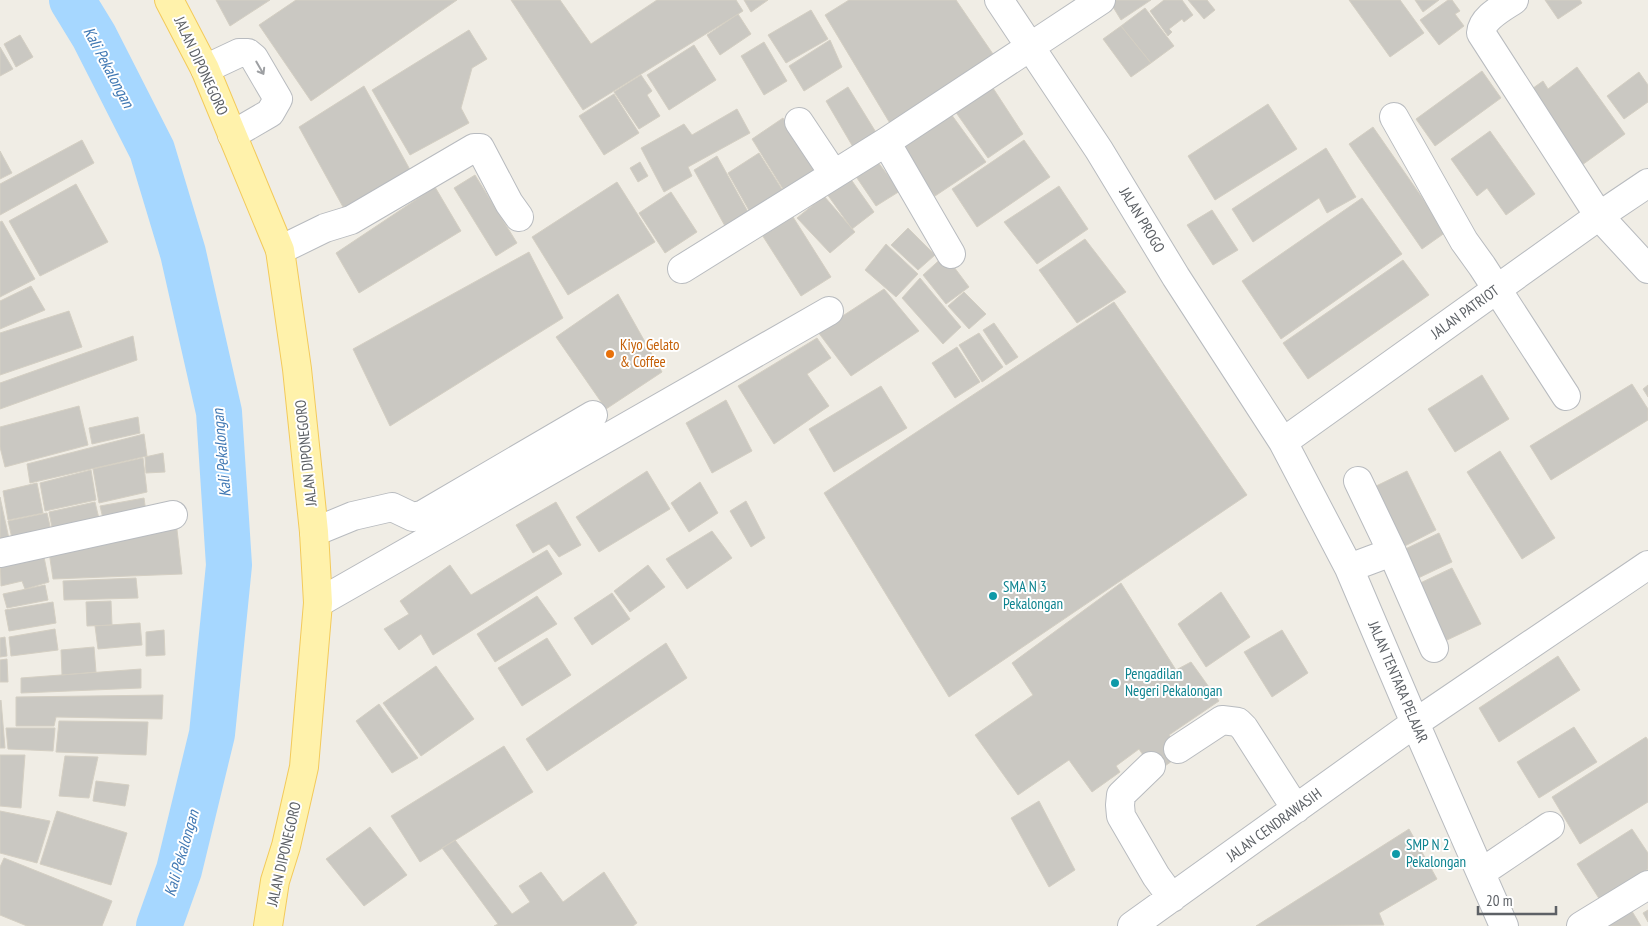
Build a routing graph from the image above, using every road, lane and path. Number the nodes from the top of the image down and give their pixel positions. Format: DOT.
graph roads {
  1 [pos="169,0"];
  2 [pos="999,0"];
  3 [pos="1101,0"];
  4 [pos="1514,0"];
  5 [pos="1032,47"];
  6 [pos="205,69"];
  7 [pos="1394,117"];
  8 [pos="799,122"];
  9 [pos="232,135"];
  10 [pos="886,142"];
  11 [pos="833,173"];
  12 [pos="1648,183"];
  13 [pos="1599,216"];
  14 [pos="519,217"];
  15 [pos="280,250"];
  16 [pos="951,254"];
  17 [pos="682,269"];
  18 [pos="1648,269"];
  19 [pos="1497,289"];
  20 [pos="829,311"];
  21 [pos="1566,396"];
  22 [pos="593,415"];
  23 [pos="1283,442"];
  24 [pos="1358,481"];
  25 [pos="173,515"];
  26 [pos="314,532"];
  27 [pos="0,552"];
  28 [pos="1392,552"];
  29 [pos="1648,565"];
  30 [pos="1349,568"];
  31 [pos="318,603"];
  32 [pos="1434,648"];
  33 [pos="1415,724"];
  34 [pos="1178,749"];
  35 [pos="1151,766"];
  36 [pos="1296,809"];
  37 [pos="1550,826"];
  38 [pos="1482,872"];
  39 [pos="1648,885"];
  40 [pos="1172,898"];
  41 [pos="268,926"];
  42 [pos="1132,926"];
  43 [pos="1504,926"];
  44 [pos="1581,926"];
  1 -- 6 [label="main road, JALAN DIPONEGORO"];
  2 -- 5 [label="street, JALAN PROGO"];
  3 -- 5 [label="street"];
  4 -- 13 [label="street"];
  5 -- 10 [label="street"];
  5 -- 23 [label="street, JALAN PROGO"];
  6 -- 9 [label="main road, JALAN DIPONEGORO"];
  6 -- 9 [label="street, one-way"];
  7 -- 19 [label="street"];
  8 -- 11 [label="street"];
  9 -- 15 [label="main road, JALAN DIPONEGORO"];
  10 -- 11 [label="street"];
  10 -- 16 [label="street"];
  11 -- 17 [label="street"];
  12 -- 13 [label="street, JALAN PATRIOT"];
  13 -- 18 [label="street"];
  13 -- 19 [label="street, JALAN PATRIOT"];
  14 -- 15 [label="street"];
  15 -- 26 [label="main road, JALAN DIPONEGORO"];
  19 -- 21 [label="street"];
  19 -- 23 [label="street, JALAN PATRIOT"];
  20 -- 31 [label="street"];
  22 -- 26 [label="street"];
  23 -- 30 [label="street, JALAN TENTARA PELAJAR"];
  24 -- 28 [label="street"];
  25 -- 27 [label="street"];
  26 -- 31 [label="main road, JALAN DIPONEGORO"];
  28 -- 30 [label="street"];
  28 -- 32 [label="street"];
  29 -- 33 [label="street, JALAN CENDRAWASIH"];
  30 -- 33 [label="street, JALAN TENTARA PELAJAR"];
  31 -- 41 [label="main road, JALAN DIPONEGORO"];
  33 -- 36 [label="street, JALAN CENDRAWASIH"];
  33 -- 38 [label="street, JALAN TENTARA PELAJAR"];
  34 -- 36 [label="street"];
  35 -- 40 [label="street"];
  36 -- 40 [label="street, JALAN CENDRAWASIH"];
  37 -- 38 [label="street"];
  38 -- 43 [label="street, JALAN TENTARA PELAJAR"];
  39 -- 44 [label="street"];
  40 -- 42 [label="street, JALAN CENDRAWASIH"];
}
